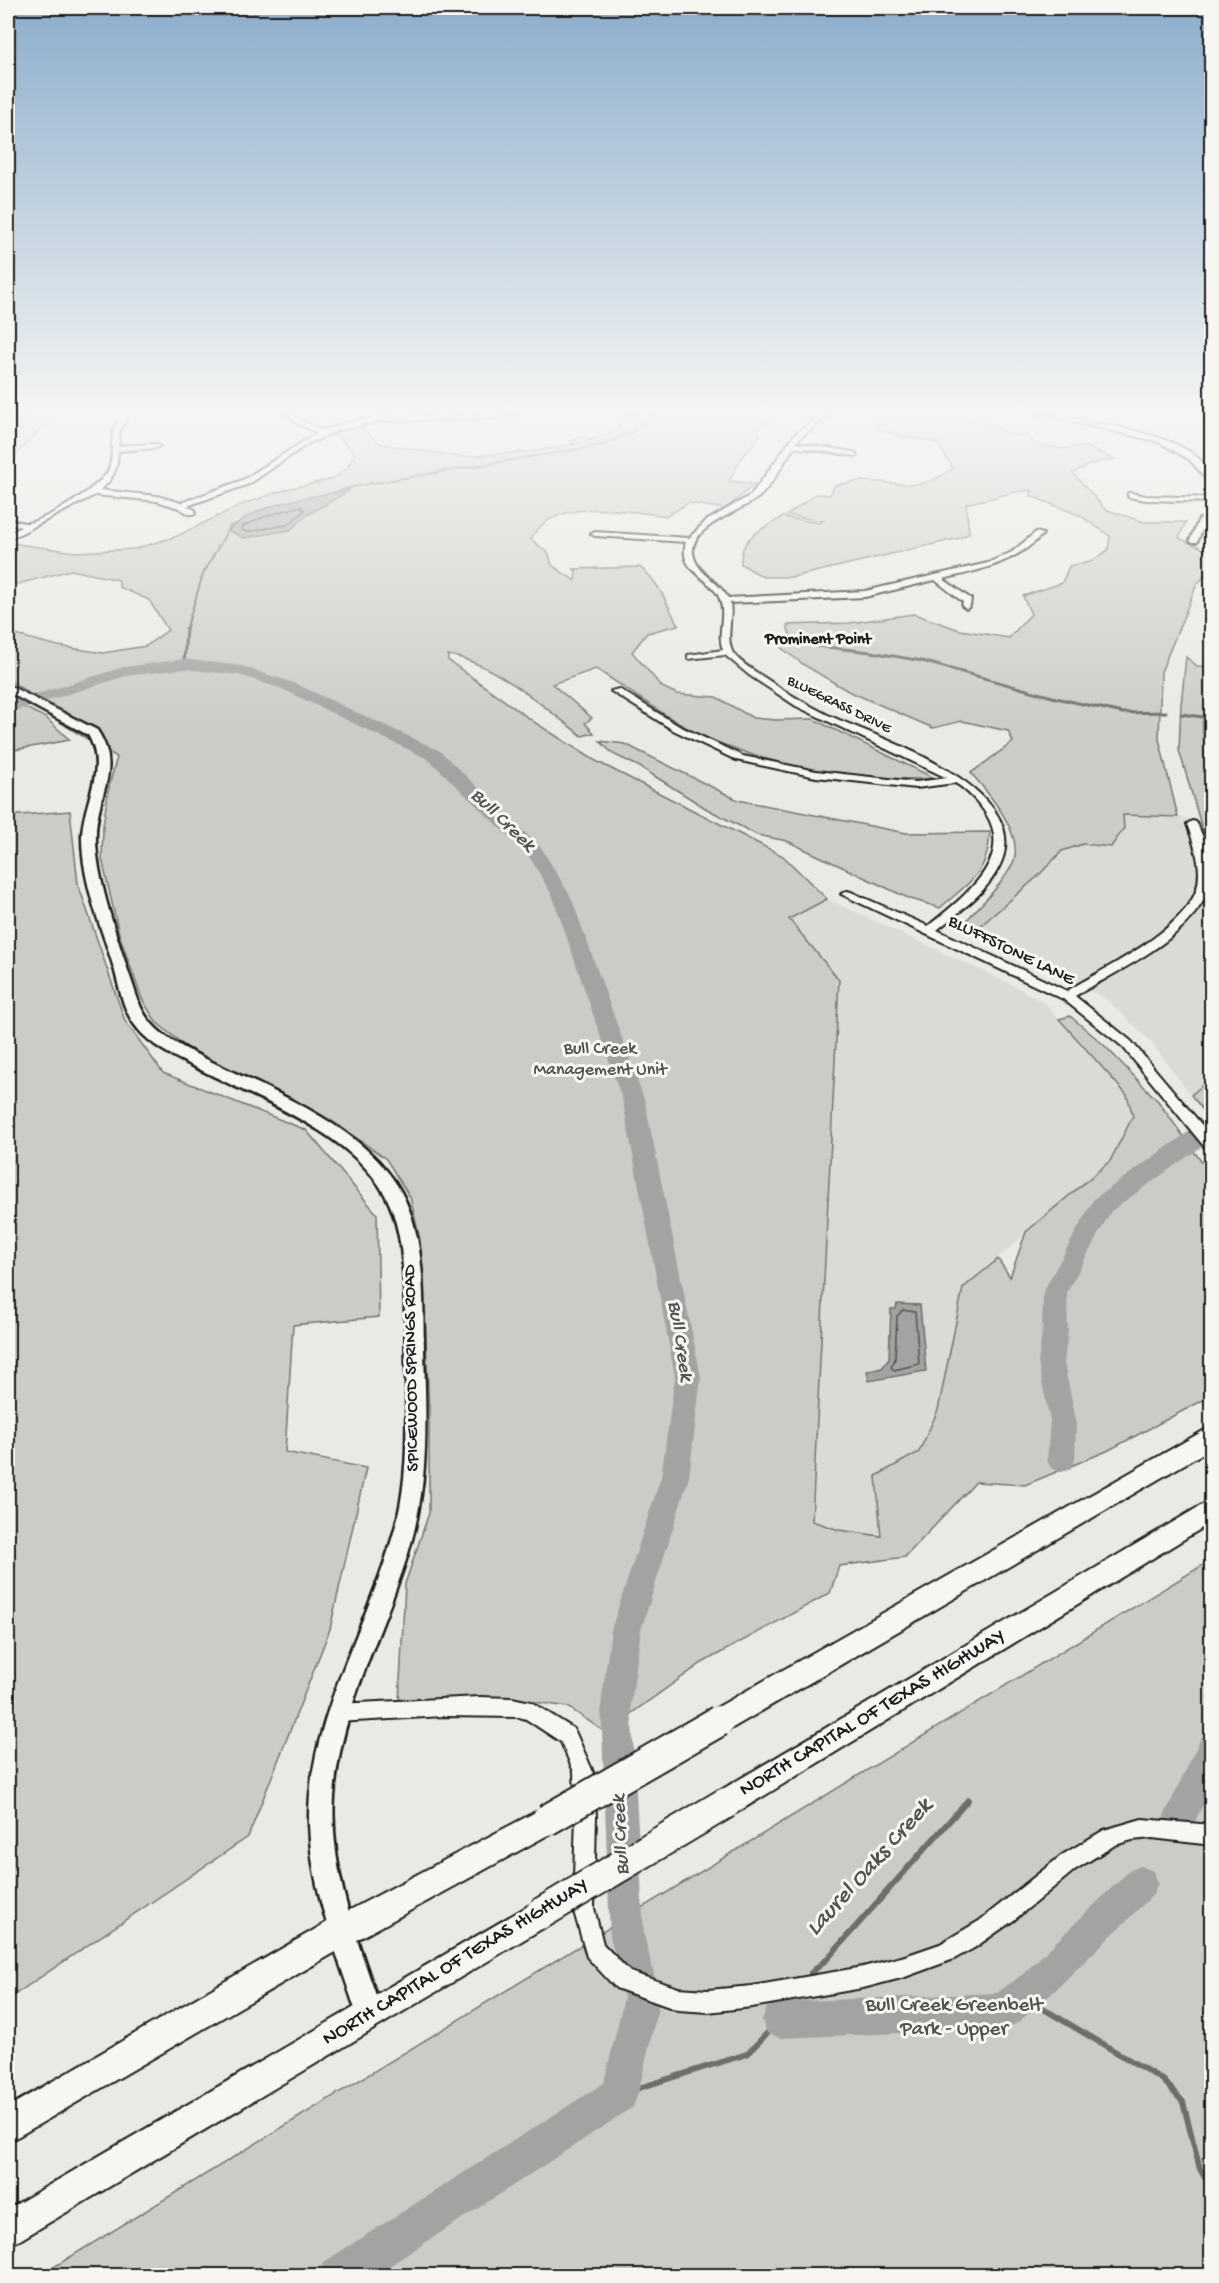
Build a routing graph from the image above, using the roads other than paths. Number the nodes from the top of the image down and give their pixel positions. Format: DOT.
graph roads {
  1 [pos="40,520"];
  2 [pos="716,520"];
  3 [pos="8,521"];
  4 [pos="1202,521"];
  5 [pos="28,526"];
  6 [pos="595,534"];
  7 [pos="1039,534"];
  8 [pos="8,538"];
  9 [pos="690,540"];
  10 [pos="1194,540"];
  11 [pos="937,578"];
  12 [pos="725,601"];
  13 [pos="966,606"];
  14 [pos="728,652"];
  15 [pos="691,657"];
  16 [pos="11,690"];
  17 [pos="616,691"];
  18 [pos="958,780"];
  19 [pos="1192,824"];
  20 [pos="847,894"];
  21 [pos="929,931"];
  22 [pos="1066,996"];
  23 [pos="1212,1147"];
  24 [pos="1212,1436"];
  25 [pos="1212,1509"];
  26 [pos="337,1713"];
  27 [pos="1212,1836"];
  28 [pos="342,1931"];
  29 [pos="370,2015"];
  30 [pos="8,2125"];
  31 [pos="8,2228"];
  1 -- 5 [label="street"];
  2 -- 9 [label="street"];
  3 -- 5 [label="street"];
  4 -- 10 [label="street"];
  5 -- 8 [label="street"];
  6 -- 9 [label="street"];
  7 -- 11 [label="street"];
  9 -- 12 [label="street"];
  11 -- 12 [label="street"];
  11 -- 13 [label="street"];
  12 -- 14 [label="street"];
  14 -- 15 [label="street"];
  14 -- 18 [label="street, BLUEGRASS DRIVE"];
  16 -- 26 [label="main road, SPICEWOOD SPRINGS ROAD"];
  17 -- 18 [label="street"];
  18 -- 21 [label="street, BLUEGRASS DRIVE"];
  19 -- 22 [label="street"];
  20 -- 21 [label="street, BLUFFSTONE LANE"];
  21 -- 22 [label="street, BLUFFSTONE LANE"];
  22 -- 23 [label="street, BLUFFSTONE LANE"];
  24 -- 28 [label="highway, bridge"];
  25 -- 29 [label="highway, NORTH CAPITAL OF TEXAS HIGHWAY, bridge"];
  26 -- 27 [label="street"];
  26 -- 28 [label="main road, SPICEWOOD SPRINGS ROAD"];
  28 -- 29 [label="main road, SPICEWOOD SPRINGS ROAD"];
  28 -- 30 [label="highway"];
  29 -- 31 [label="highway, NORTH CAPITAL OF TEXAS HIGHWAY"];
}
